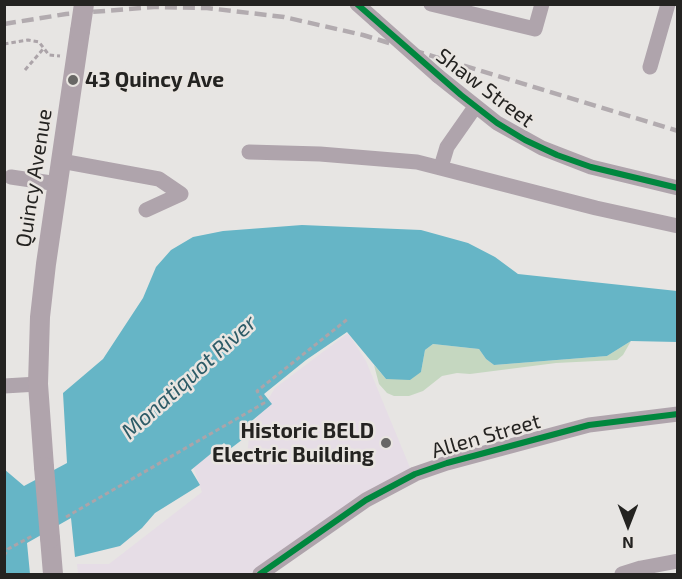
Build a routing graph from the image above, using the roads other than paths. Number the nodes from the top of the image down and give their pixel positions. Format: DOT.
graph roads {
  1 [pos="84,4"];
  2 [pos="357,4"];
  3 [pos="430,4"];
  4 [pos="542,4"];
  5 [pos="668,4"];
  6 [pos="650,67"];
  7 [pos="475,106"];
  8 [pos="249,152"];
  9 [pos="61,161"];
  10 [pos="441,167"];
  11 [pos="11,177"];
  12 [pos="58,184"];
  13 [pos="678,188"];
  14 [pos="146,210"];
  15 [pos="678,226"];
  16 [pos="38,384"];
  17 [pos="4,386"];
  18 [pos="678,414"];
  19 [pos="678,561"];
  20 [pos="53,574"];
  21 [pos="260,574"];
  22 [pos="622,574"];
  1 -- 9 [label="main road, Quincy Avenue, bridge"];
  2 -- 7 [label="street, Shaw Street, bridge"];
  3 -- 4 [label="street"];
  5 -- 6 [label="street"];
  7 -- 10 [label="street"];
  7 -- 13 [label="street, Shaw Street"];
  8 -- 10 [label="street"];
  9 -- 12 [label="main road, Quincy Avenue"];
  9 -- 14 [label="street"];
  10 -- 15 [label="street"];
  11 -- 12 [label="street"];
  12 -- 16 [label="main road, Quincy Avenue"];
  16 -- 17 [label="street"];
  16 -- 20 [label="main road, Quincy Avenue, bridge"];
  18 -- 21 [label="street, Allen Street"];
  19 -- 22 [label="street"];
}
